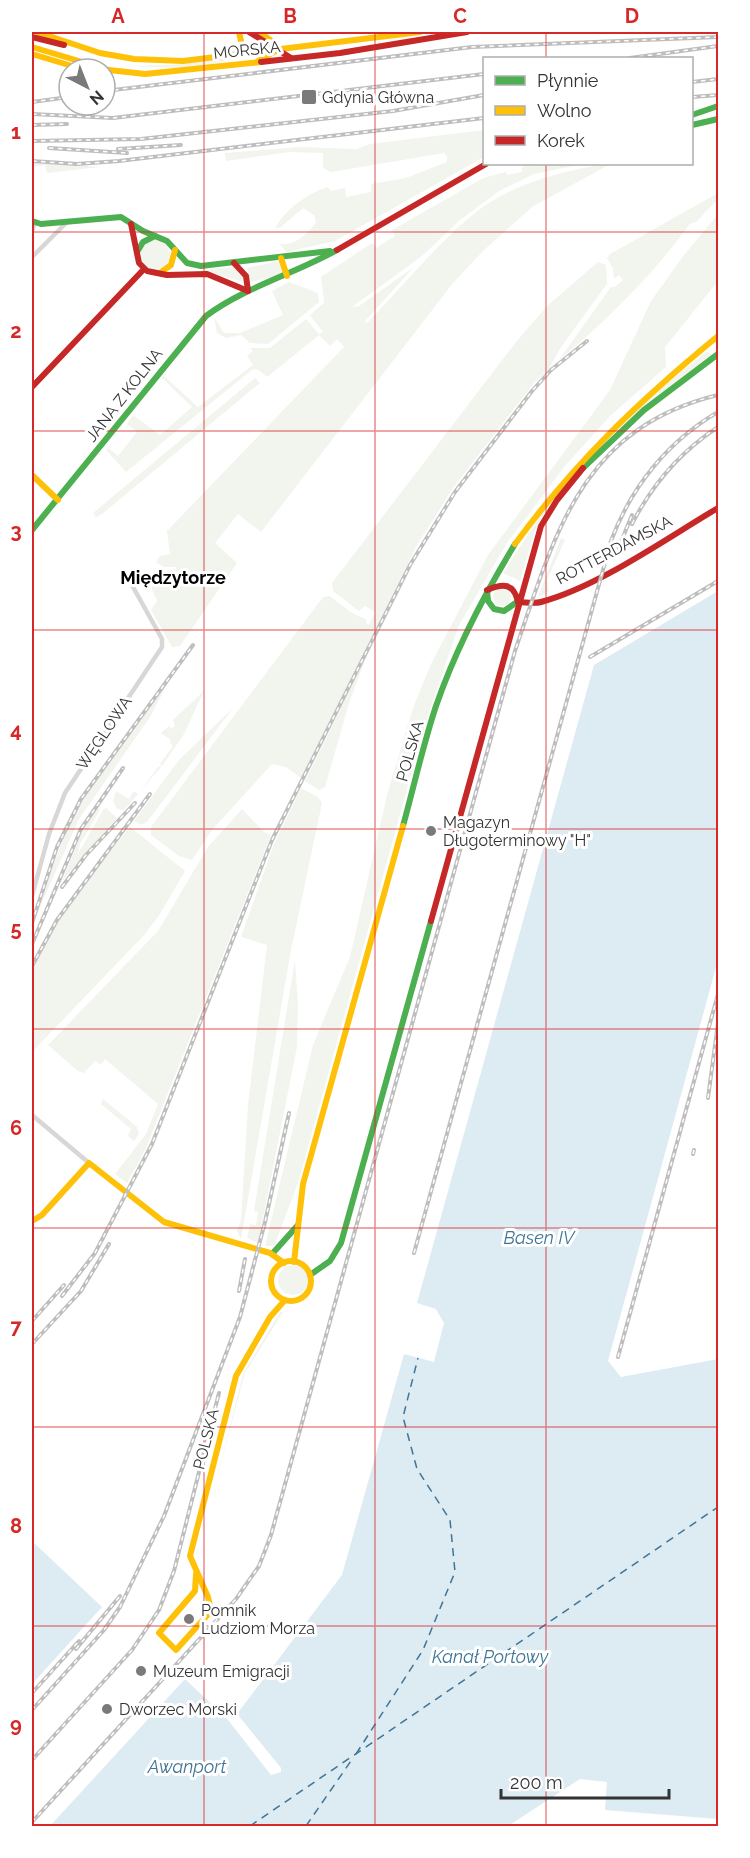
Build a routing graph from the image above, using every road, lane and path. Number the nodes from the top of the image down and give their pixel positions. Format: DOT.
graph roads {
  1 [pos="37,32"];
  2 [pos="239,32"];
  3 [pos="249,32"];
  4 [pos="259,32"];
  5 [pos="420,32"];
  6 [pos="467,32"];
  7 [pos="32,38"];
  8 [pos="32,46"];
  9 [pos="81,48"];
  10 [pos="276,51"];
  11 [pos="32,54"];
  12 [pos="236,55"];
  13 [pos="66,57"];
  14 [pos="293,59"];
  15 [pos="57,62"];
  16 [pos="255,63"];
  17 [pos="117,71"];
  18 [pos="718,106"];
  19 [pos="693,115"];
  20 [pos="718,120"];
  21 [pos="693,125"];
  22 [pos="484,165"];
  23 [pos="68,221"];
  24 [pos="34,222"];
  25 [pos="131,224"];
  26 [pos="32,231"];
  27 [pos="156,236"];
  28 [pos="175,250"];
  29 [pos="333,250"];
  30 [pos="137,253"];
  31 [pos="32,257"];
  32 [pos="281,258"];
  33 [pos="234,263"];
  34 [pos="144,269"];
  35 [pos="159,274"];
  36 [pos="287,276"];
  37 [pos="248,291"];
  38 [pos="718,336"];
  39 [pos="718,354"];
  40 [pos="32,387"];
  41 [pos="32,475"];
  42 [pos="58,500"];
  43 [pos="718,508"];
  44 [pos="32,530"];
  45 [pos="128,578"];
  46 [pos="486,590"];
  47 [pos="518,602"];
  48 [pos="32,896"];
  49 [pos="32,1115"];
  50 [pos="89,1163"];
  51 [pos="32,1221"];
  52 [pos="298,1225"];
  53 [pos="274,1257"];
  54 [pos="294,1262"];
  55 [pos="284,1263"];
  56 [pos="277,1267"];
  57 [pos="310,1275"];
  58 [pos="278,1295"];
  59 [pos="285,1300"];
  60 [pos="270,1317"];
  61 [pos="196,1574"];
  1 -- 9 [label="main road, MORSKA"];
  2 -- 12 [label="main road"];
  3 -- 10 [label="main road"];
  4 -- 10 [label="main road"];
  5 -- 10 [label="main road, MORSKA"];
  6 -- 14 [label="main road, MORSKA"];
  7 -- 9 [label="main road"];
  8 -- 13 [label="main road, MORSKA"];
  9 -- 12 [label="main road, MORSKA"];
  10 -- 12 [label="main road, MORSKA"];
  10 -- 14 [label="main road"];
  10 -- 16 [label="main road"];
  11 -- 15 [label="main road"];
  14 -- 16 [label="main road, MORSKA"];
  16 -- 17 [label="main road, MORSKA"];
  18 -- 19 [label="main road"];
  20 -- 21 [label="main road"];
  22 -- 29 [label="main road, JANA Z KOLNA"];
  23 -- 24 [label="main road"];
  23 -- 25 [label="main road"];
  23 -- 31 [label="street"];
  24 -- 26 [label="street"];
  25 -- 27 [label="main road"];
  25 -- 30 [label="main road"];
  27 -- 28 [label="main road"];
  27 -- 30 [label="main road"];
  28 -- 33 [label="main road"];
  28 -- 35 [label="main road"];
  29 -- 32 [label="main road"];
  29 -- 36 [label="main road, JANA Z KOLNA"];
  30 -- 34 [label="main road"];
  32 -- 33 [label="main road"];
  32 -- 36 [label="main road"];
  33 -- 37 [label="main road"];
  34 -- 35 [label="main road"];
  34 -- 40 [label="main road"];
  35 -- 37 [label="main road"];
  36 -- 37 [label="main road, JANA Z KOLNA"];
  37 -- 42 [label="main road, JANA Z KOLNA"];
  38 -- 46 [label="main road, POLSKA"];
  39 -- 47 [label="main road"];
  41 -- 42 [label="main road"];
  42 -- 44 [label="main road, JANA Z KOLNA"];
  43 -- 47 [label="main road, ROTTERDAMSKA"];
  45 -- 48 [label="street, WĘGLOWA"];
  46 -- 47 [label="main road"];
  46 -- 47 [label="main road"];
  46 -- 52 [label="main road, POLSKA"];
  47 -- 57 [label="main road"];
  49 -- 50 [label="street"];
  50 -- 51 [label="main road"];
  50 -- 53 [label="main road"];
  52 -- 53 [label="main road"];
  52 -- 54 [label="main road, POLSKA"];
  53 -- 55 [label="main road"];
  53 -- 56 [label="main road"];
  54 -- 55 [label="main road"];
  54 -- 57 [label="main road"];
  55 -- 56 [label="main road"];
  56 -- 58 [label="main road"];
  57 -- 59 [label="main road"];
  58 -- 59 [label="main road"];
  58 -- 60 [label="main road, POLSKA"];
  59 -- 60 [label="main road, POLSKA"];
  60 -- 61 [label="main road, POLSKA"];
  61 -- 61 [label="main road, POLSKA"];
}
